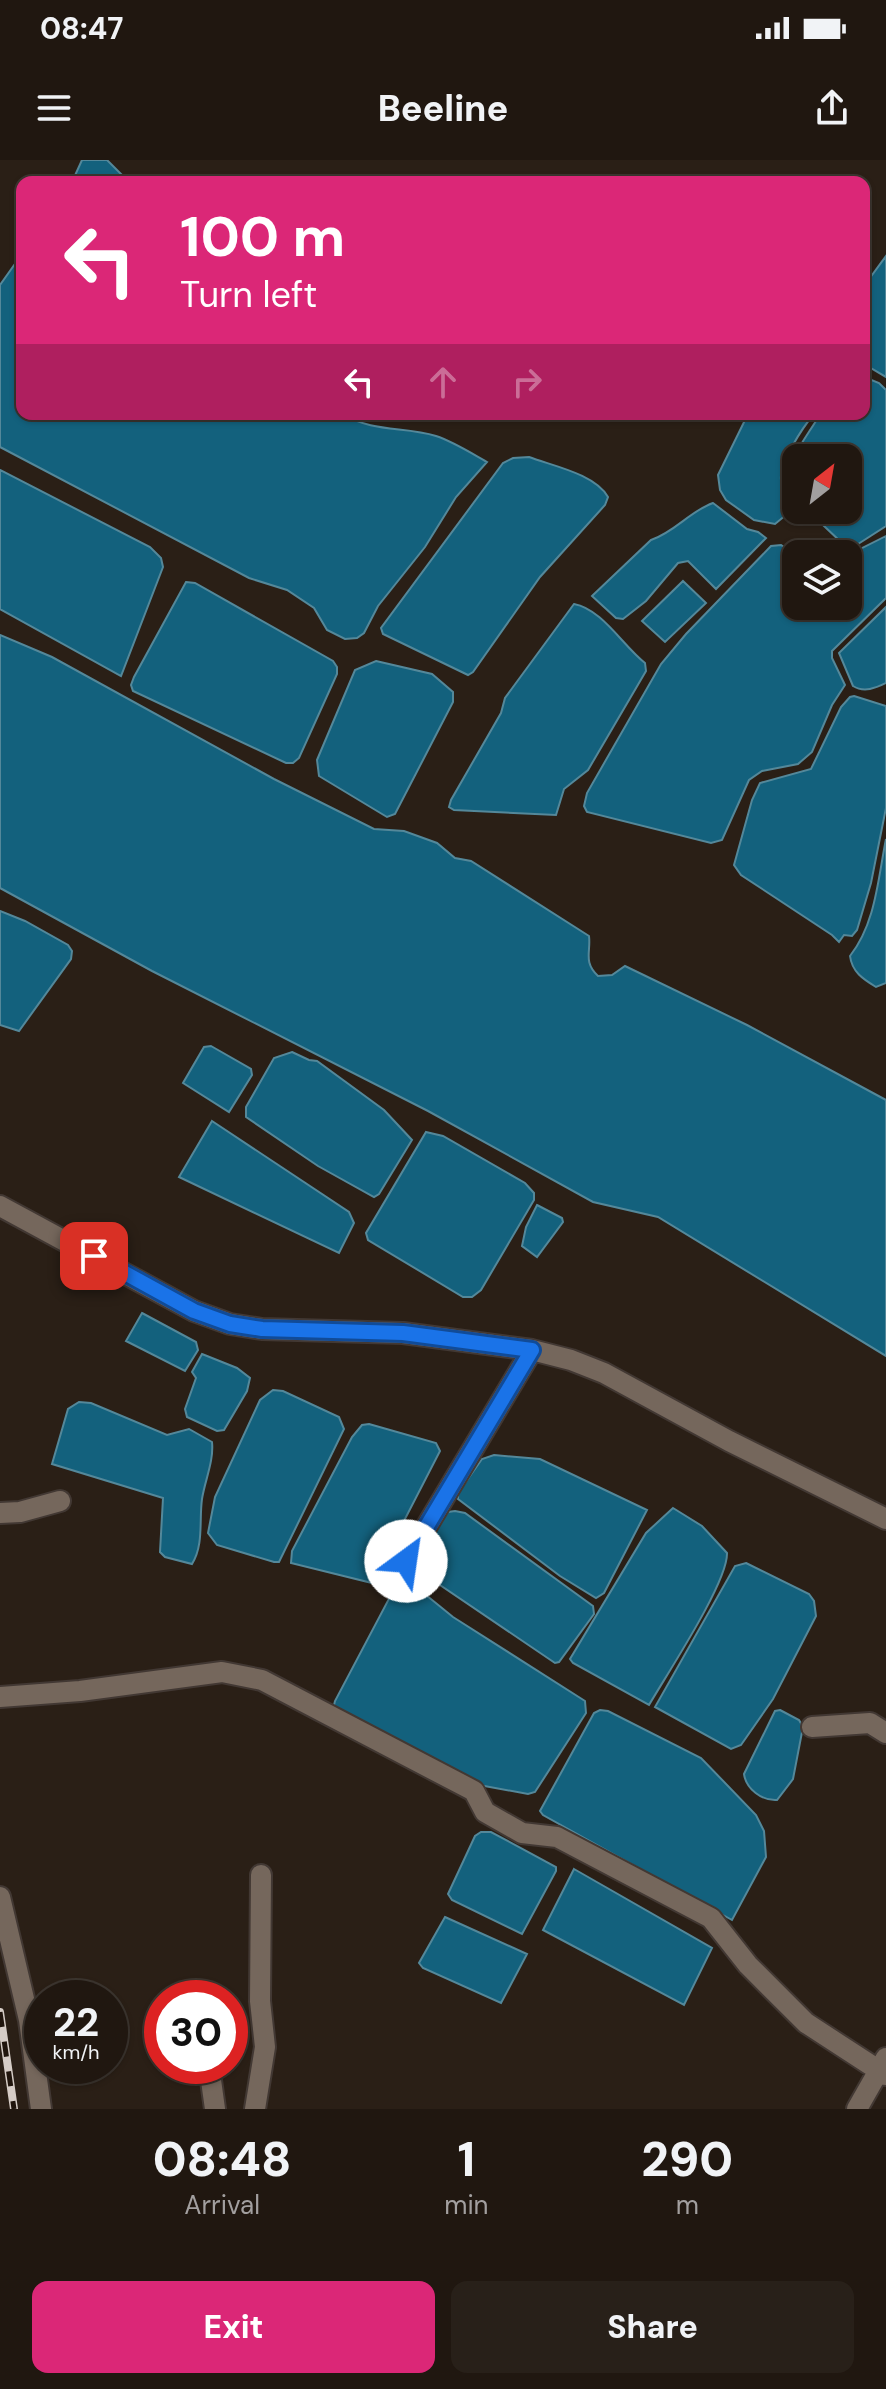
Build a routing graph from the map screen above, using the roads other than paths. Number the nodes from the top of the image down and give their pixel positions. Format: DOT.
graph roads {
  1 [pos="0,1206"];
  2 [pos="532,1350"];
  3 [pos="60,1501"];
  4 [pos="0,1513"];
  5 [pos="886,1519"];
  6 [pos="406,1561"];
  7 [pos="0,1697"];
  8 [pos="812,1727"];
  9 [pos="886,1733"];
  10 [pos="261,1875"];
  11 [pos="0,1897"];
  12 [pos="884,2068"];
  13 [pos="212,2084"];
  14 [pos="41,2109"];
  15 [pos="215,2109"];
  16 [pos="255,2109"];
  17 [pos="857,2109"];
  1 -- 2 [label="street"];
  2 -- 5 [label="street"];
  2 -- 6 [label="street"];
  3 -- 4 [label="street"];
  7 -- 12 [label="street"];
  8 -- 9 [label="street"];
  10 -- 16 [label="street"];
  11 -- 14 [label="street"];
  12 -- 17 [label="street"];
  13 -- 15 [label="street"];
}
